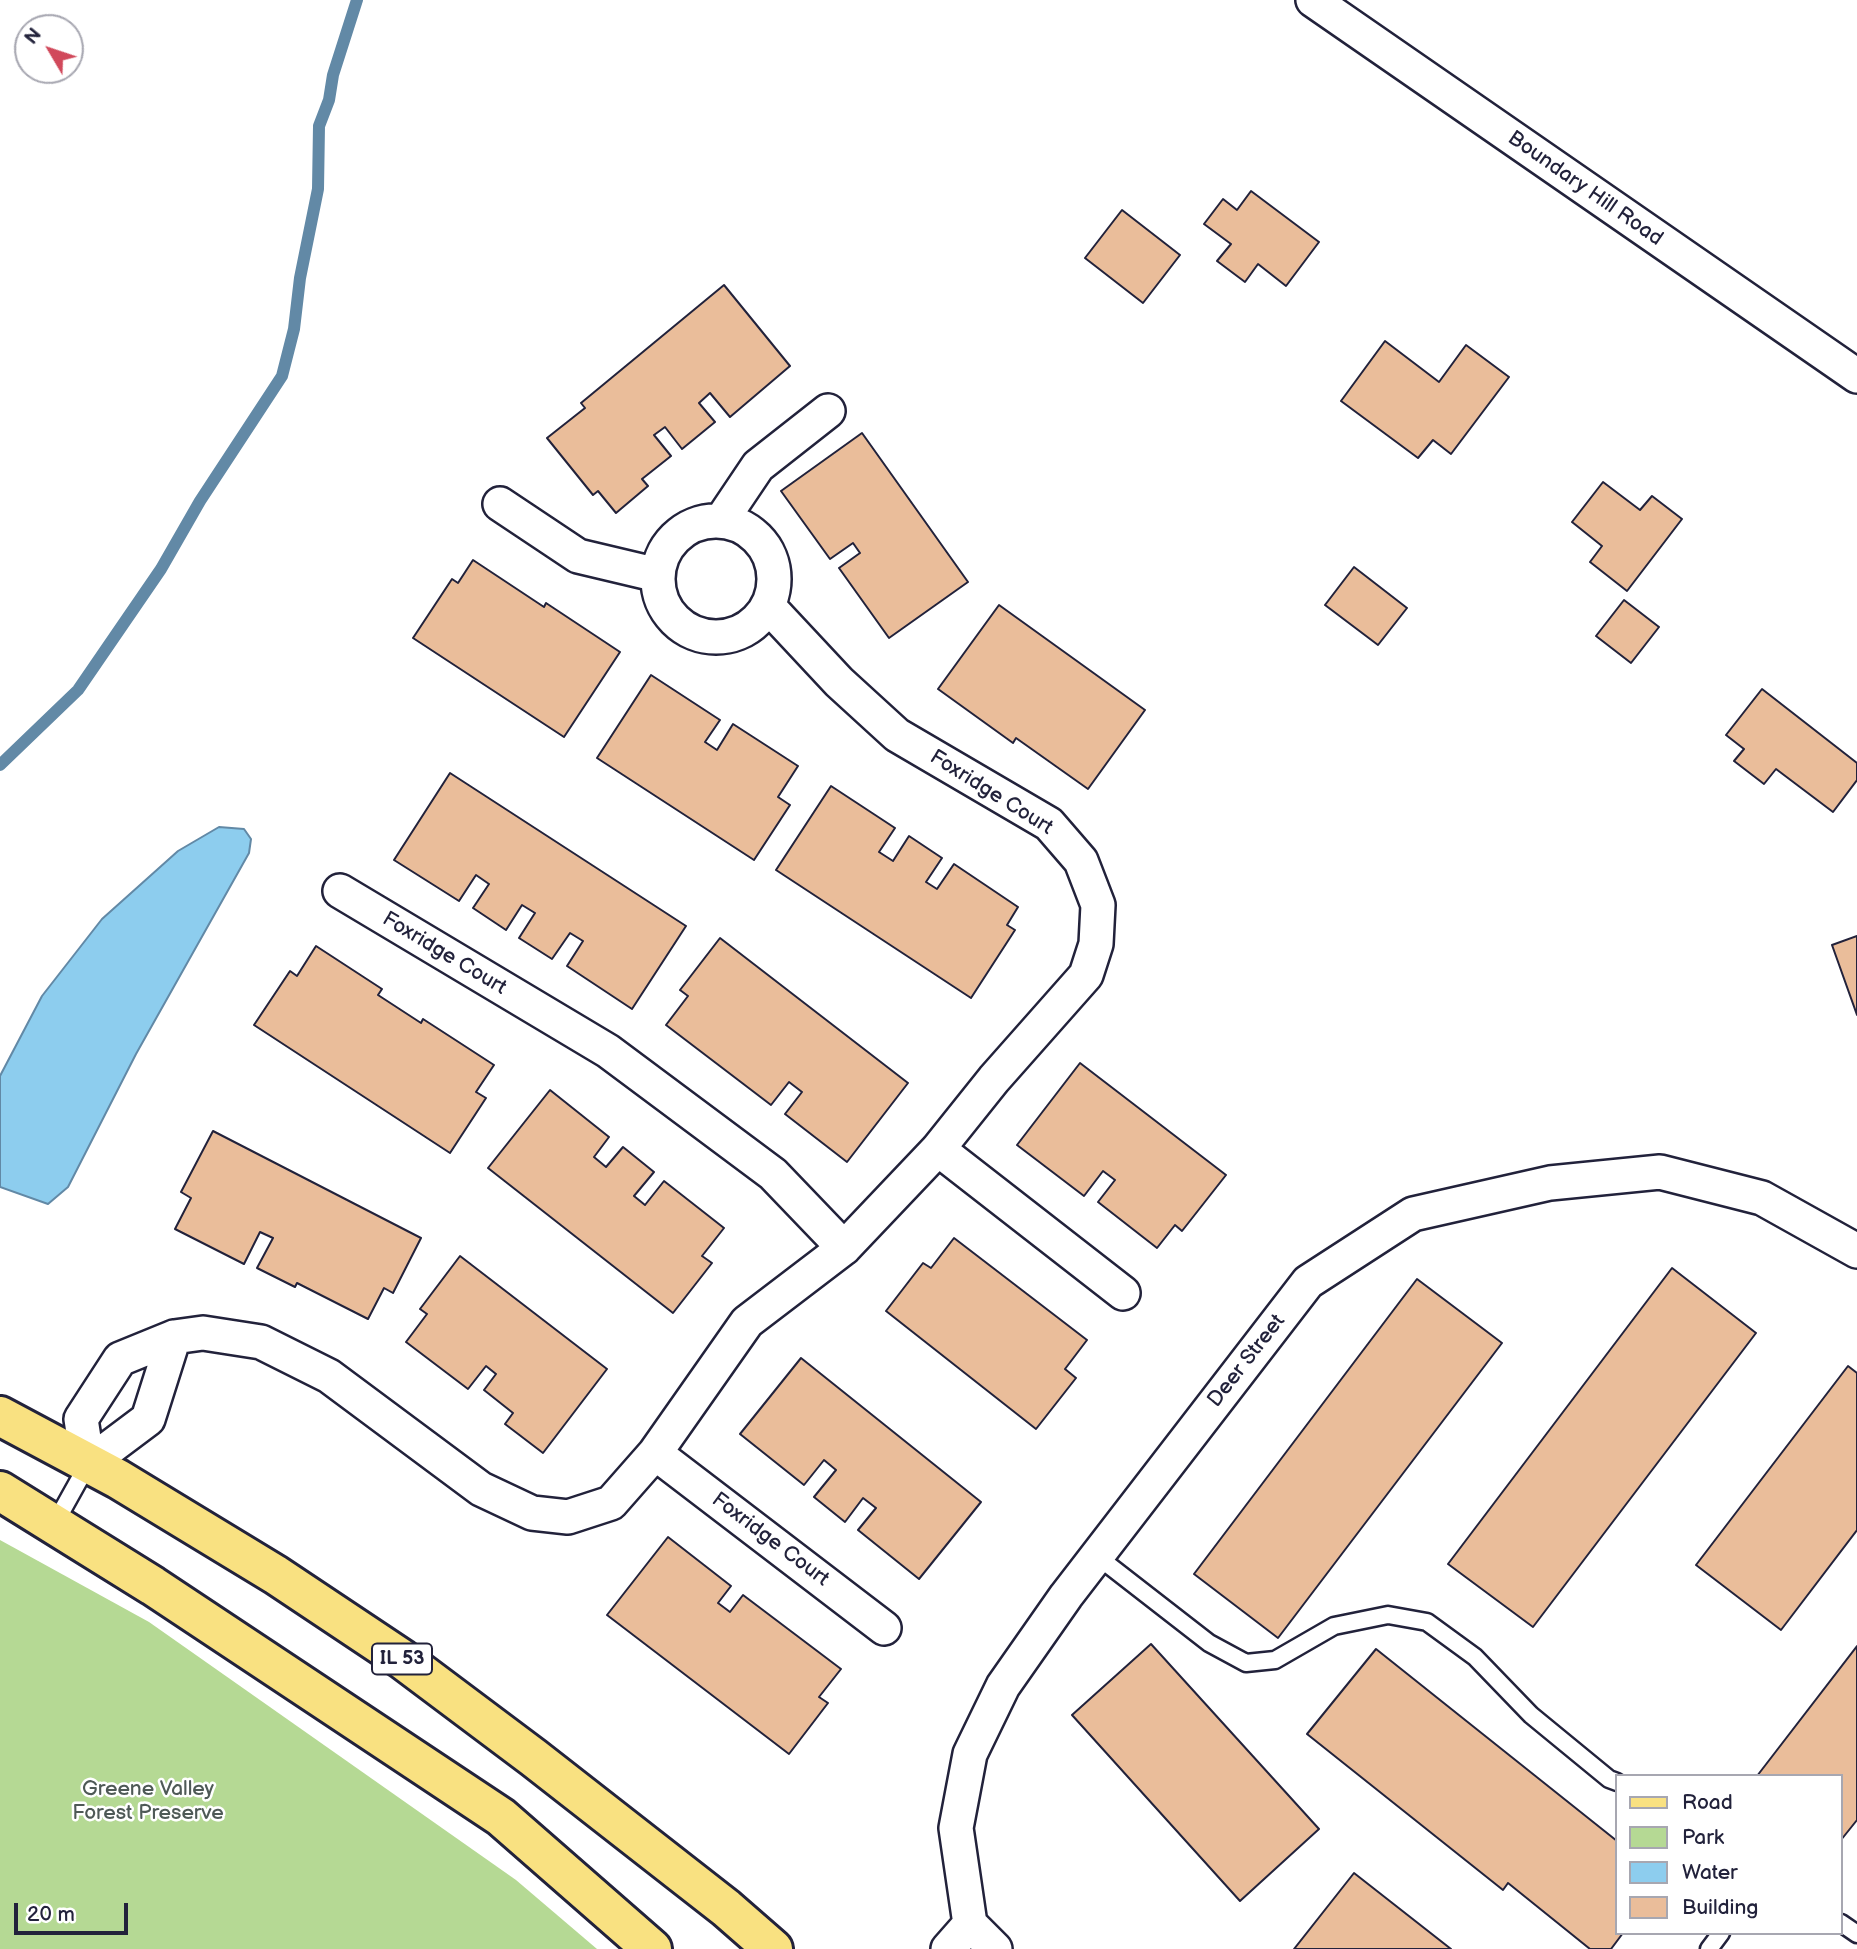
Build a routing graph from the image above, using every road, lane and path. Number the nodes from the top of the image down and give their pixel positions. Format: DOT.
graph roads {
  1 [pos="1313,0"];
  2 [pos="1857,376"];
  3 [pos="828,411"];
  4 [pos="500,504"];
  5 [pos="721,521"];
  6 [pos="658,575"];
  7 [pos="768,606"];
  8 [pos="340,891"];
  9 [pos="938,1149"];
  10 [pos="844,1248"];
  11 [pos="1857,1251"];
  12 [pos="1123,1293"];
  13 [pos="173,1337"];
  14 [pos="0,1416"];
  15 [pos="655,1453"];
  16 [pos="88,1464"];
  17 [pos="0,1491"];
  18 [pos="54,1525"];
  19 [pos="1097,1556"];
  20 [pos="884,1628"];
  21 [pos="1616,1782"];
  22 [pos="970,1924"];
  23 [pos="652,1949"];
  24 [pos="773,1949"];
  25 [pos="948,1949"];
  26 [pos="995,1949"];
  1 -- 2 [label="street, Boundary Hill Road"];
  3 -- 5 [label="street"];
  4 -- 6 [label="street"];
  5 -- 6 [label="street"];
  5 -- 7 [label="street"];
  6 -- 7 [label="street"];
  7 -- 9 [label="street, Foxridge Court"];
  8 -- 10 [label="street, Foxridge Court"];
  9 -- 10 [label="street, Foxridge Court"];
  9 -- 12 [label="street"];
  10 -- 15 [label="street, Foxridge Court"];
  11 -- 19 [label="street, Deer Street"];
  13 -- 15 [label="street, Foxridge Court"];
  13 -- 16 [label="street"];
  13 -- 16 [label="street, Foxridge Court"];
  14 -- 16 [label="main road, IL 53"];
  15 -- 20 [label="street, Foxridge Court"];
  16 -- 18 [label="lane"];
  16 -- 24 [label="main road, IL 53"];
  17 -- 18 [label="main road"];
  18 -- 23 [label="main road"];
  19 -- 21 [label="lane"];
  19 -- 22 [label="street, Deer Street"];
  22 -- 25 [label="street"];
  22 -- 26 [label="street"];
}
